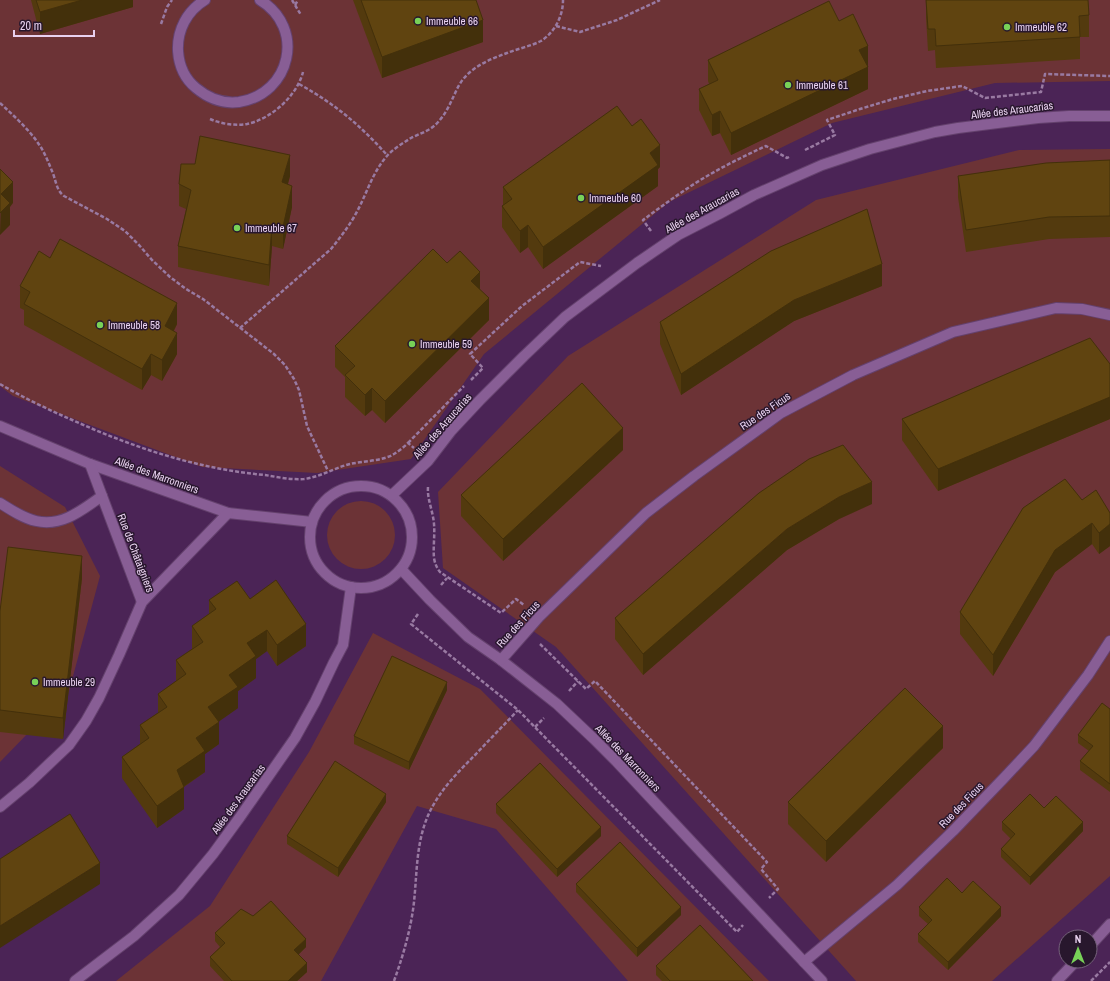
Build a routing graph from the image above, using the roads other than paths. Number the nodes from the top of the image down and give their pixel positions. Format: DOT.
graph roads {
  1 [pos="205,0"];
  2 [pos="260,0"];
  3 [pos="1110,116"];
  4 [pos="1110,315"];
  5 [pos="0,426"];
  6 [pos="90,464"];
  7 [pos="102,496"];
  8 [pos="392,496"];
  9 [pos="0,503"];
  10 [pos="228,513"];
  11 [pos="312,522"];
  12 [pos="401,569"];
  13 [pos="351,587"];
  14 [pos="142,602"];
  15 [pos="1110,641"];
  16 [pos="502,660"];
  17 [pos="0,807"];
  18 [pos="1110,924"];
  19 [pos="1098,937"];
  20 [pos="804,962"];
  21 [pos="1069,969"];
  22 [pos="75,981"];
  23 [pos="822,981"];
  24 [pos="1058,981"];
  1 -- 2 [label="street"];
  3 -- 8 [label="street, Allée des Araucarias"];
  4 -- 16 [label="street, Rue des Ficus"];
  5 -- 6 [label="street, Allée des Marronniers"];
  6 -- 7 [label="street, Rue de Châtaigniers"];
  6 -- 10 [label="street, Allée des Marronniers"];
  7 -- 9 [label="street"];
  7 -- 14 [label="street, Rue de Châtaigniers"];
  8 -- 11 [label="street"];
  8 -- 12 [label="street"];
  10 -- 11 [label="street, Allée des Marronniers"];
  10 -- 14 [label="street, Rue de Châtaigniers"];
  11 -- 13 [label="street"];
  12 -- 13 [label="street"];
  12 -- 16 [label="street, Allée des Marronniers"];
  13 -- 22 [label="street, Allée des Araucarias"];
  14 -- 17 [label="street"];
  15 -- 20 [label="street, Rue des Ficus"];
  16 -- 20 [label="street, Allée des Marronniers"];
  18 -- 19 [label="street"];
  20 -- 23 [label="street, Allée des Marronniers"];
  21 -- 24 [label="street"];
}
